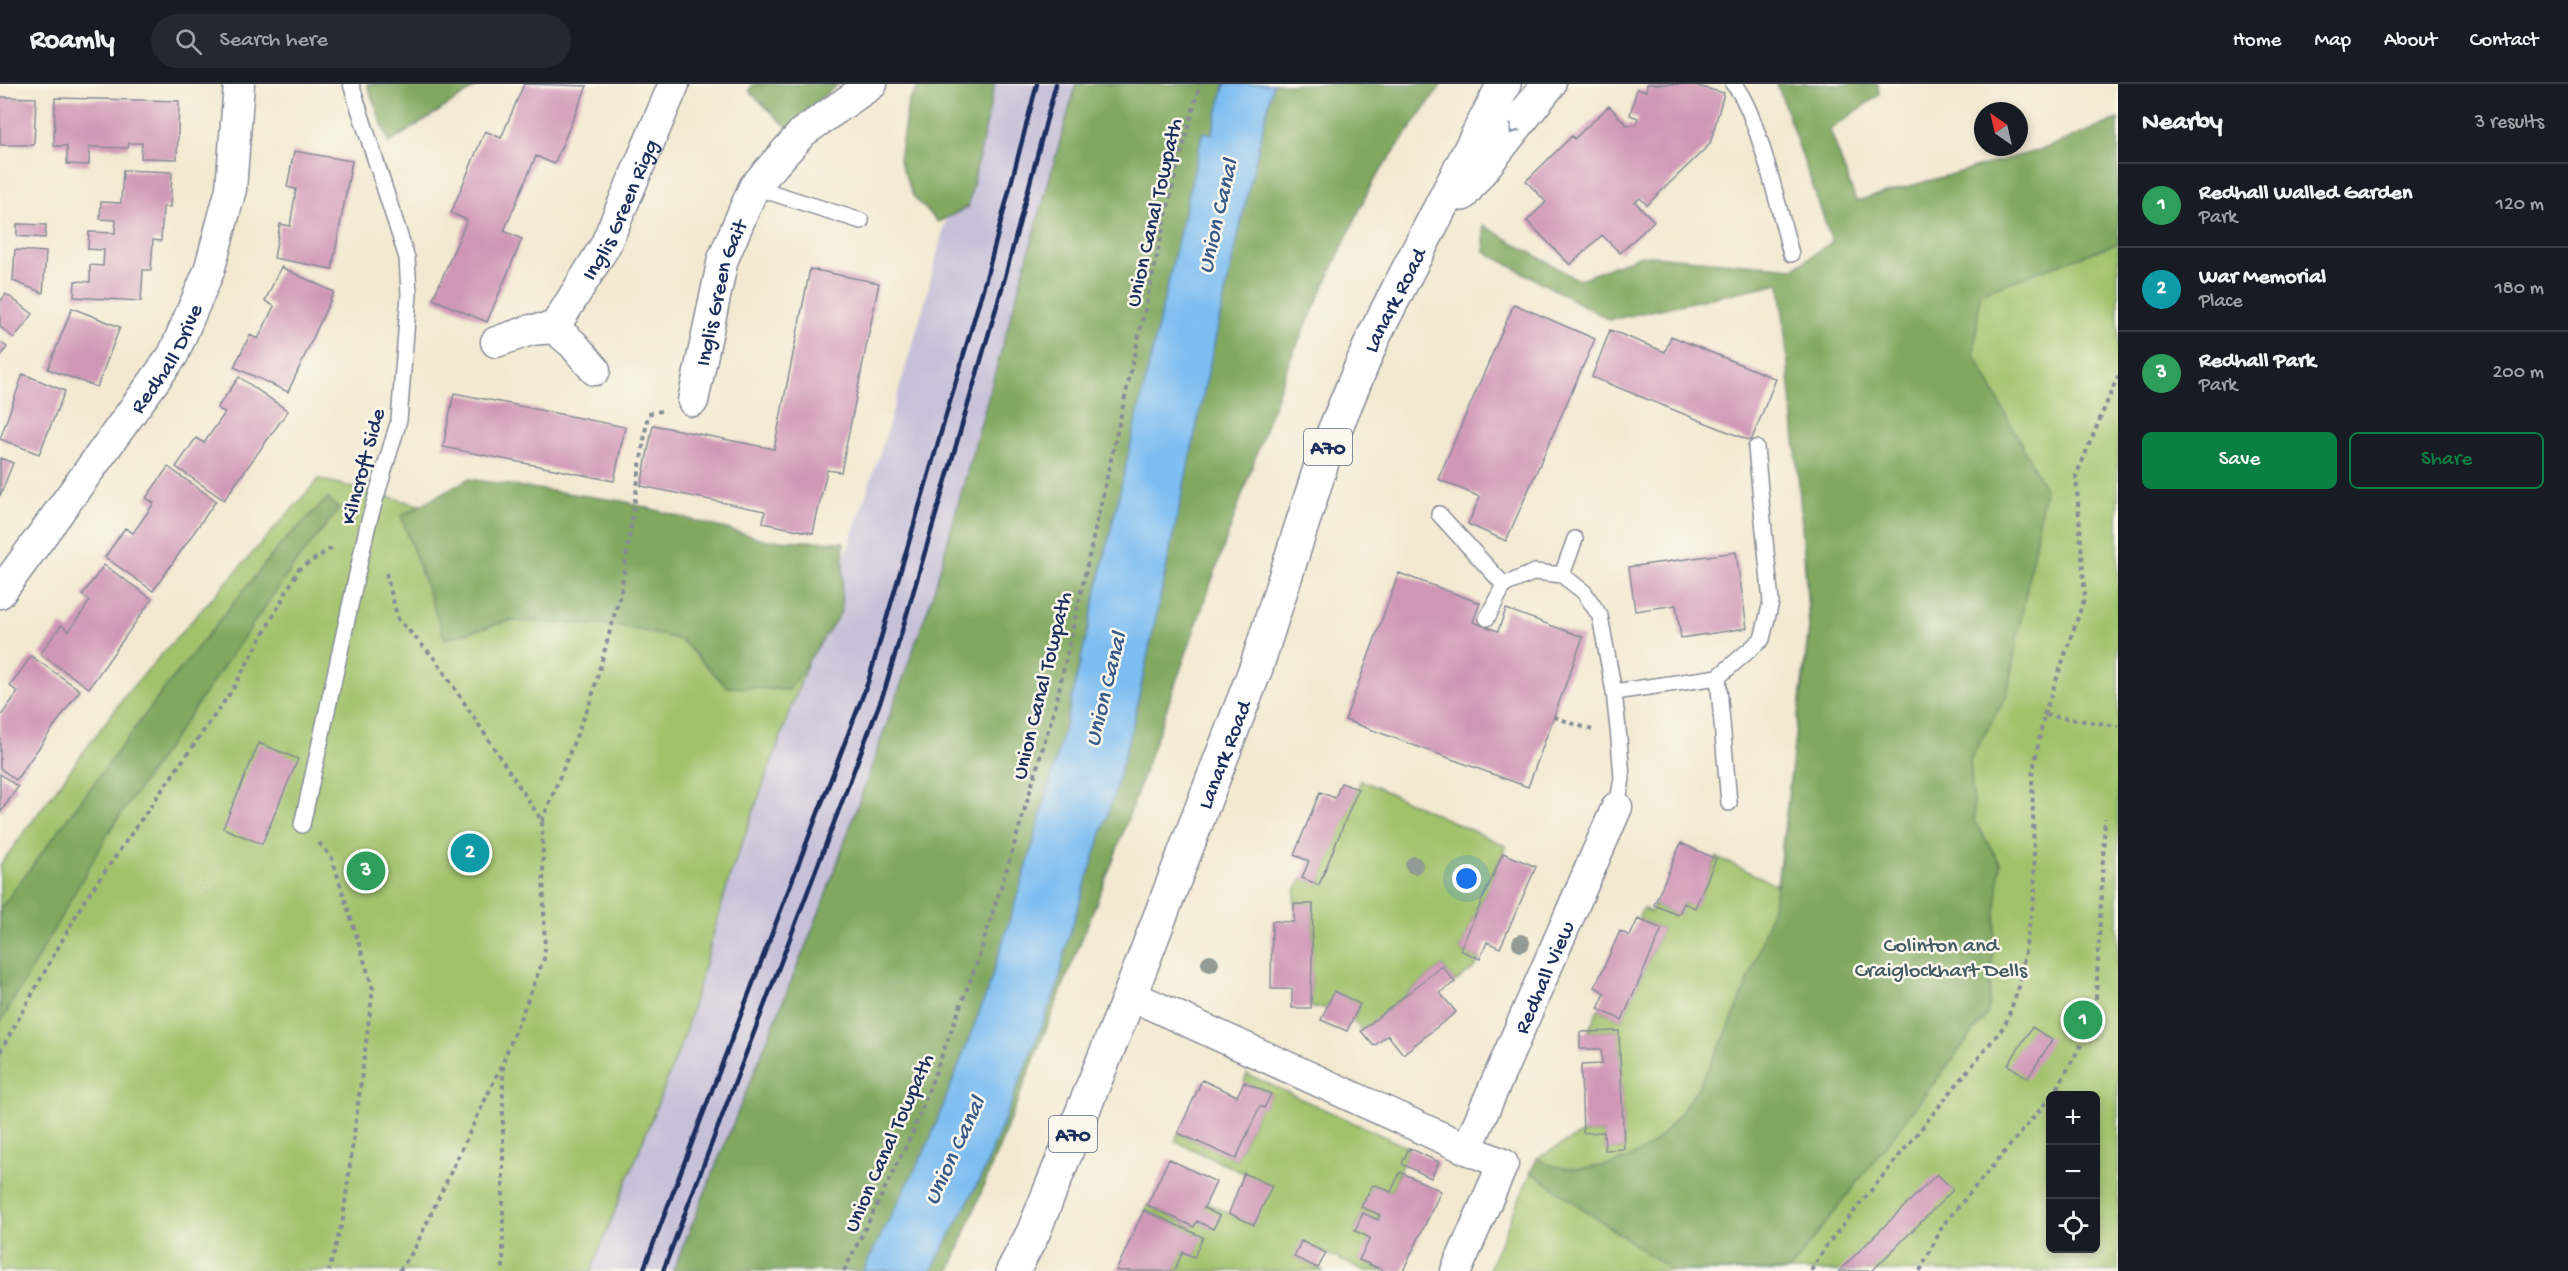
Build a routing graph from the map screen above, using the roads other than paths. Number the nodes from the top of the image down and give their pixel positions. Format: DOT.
graph roads {
  1 [pos="238,84"];
  2 [pos="351,84"];
  3 [pos="674,84"];
  4 [pos="872,84"];
  5 [pos="1503,84"];
  6 [pos="1549,84"];
  7 [pos="1733,84"];
  8 [pos="754,187"];
  9 [pos="861,221"];
  10 [pos="1426,236"];
  11 [pos="1791,254"];
  12 [pos="554,328"];
  13 [pos="496,342"];
  14 [pos="595,370"];
  15 [pos="693,401"];
  16 [pos="1756,448"];
  17 [pos="1439,514"];
  18 [pos="1575,539"];
  19 [pos="1562,575"];
  20 [pos="3,584"];
  21 [pos="1504,585"];
  22 [pos="1487,618"];
  23 [pos="1718,677"];
  24 [pos="1614,692"];
  25 [pos="1730,803"];
  26 [pos="1617,807"];
  27 [pos="302,825"];
  28 [pos="1130,995"];
  29 [pos="1467,1149"];
  30 [pos="1013,1271"];
  31 [pos="1456,1271"];
  1 -- 20 [label="street, Redhall Drive"];
  2 -- 27 [label="lane, Kilncroft Side"];
  3 -- 12 [label="street, Inglis Green Rigg"];
  4 -- 8 [label="street, Inglis Green Gait"];
  5 -- 10 [label="main road, Lanark Road / A70"];
  6 -- 10 [label="main road, Lanark Road / A70, one-way"];
  7 -- 11 [label="lane"];
  8 -- 9 [label="lane"];
  8 -- 15 [label="street, Inglis Green Gait"];
  10 -- 28 [label="main road, Lanark Road / A70"];
  12 -- 13 [label="street"];
  12 -- 14 [label="street"];
  16 -- 23 [label="lane"];
  17 -- 21 [label="lane"];
  18 -- 19 [label="lane"];
  19 -- 21 [label="lane"];
  19 -- 24 [label="lane"];
  21 -- 22 [label="lane"];
  23 -- 24 [label="lane"];
  23 -- 25 [label="lane"];
  24 -- 26 [label="lane"];
  26 -- 29 [label="street, Redhall View"];
  28 -- 29 [label="street"];
  28 -- 30 [label="main road, Lanark Road / A70"];
  29 -- 31 [label="street"];
}
